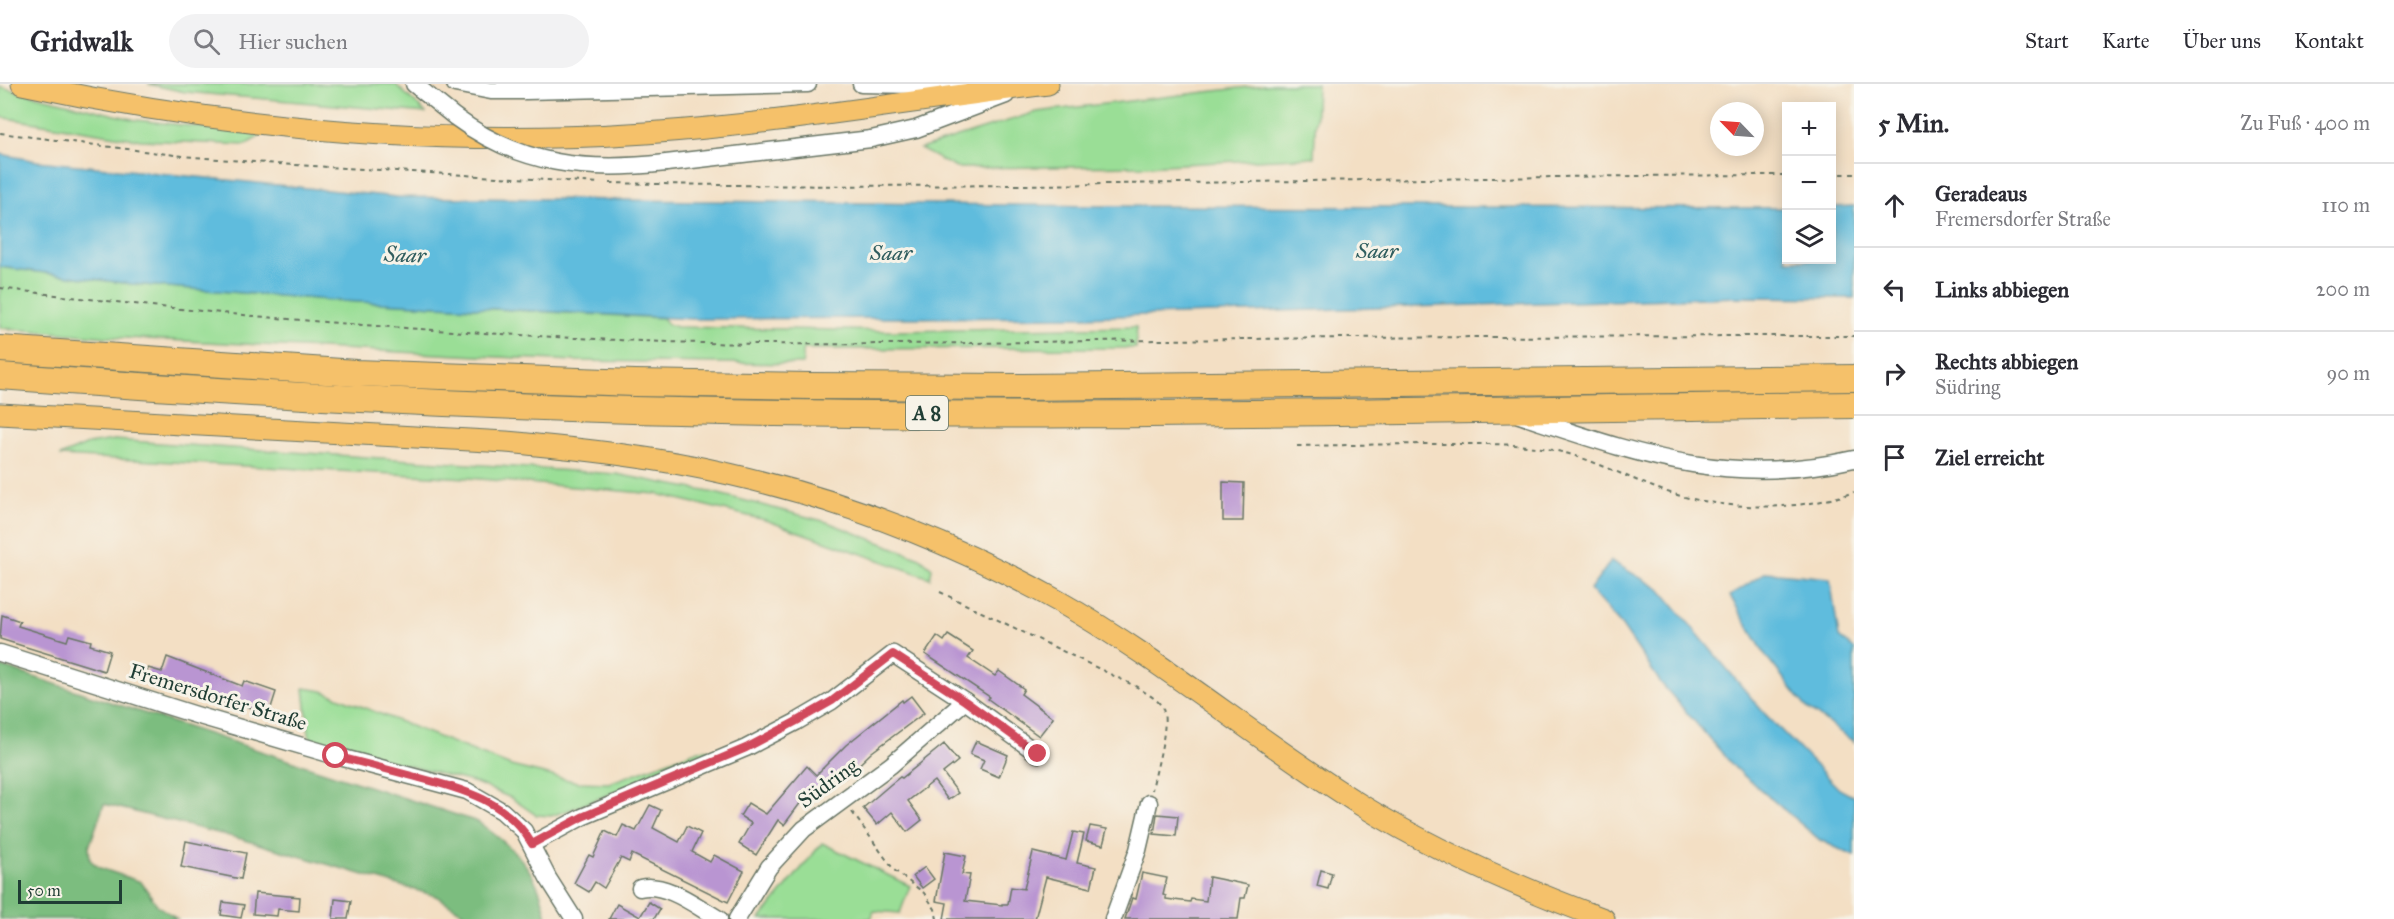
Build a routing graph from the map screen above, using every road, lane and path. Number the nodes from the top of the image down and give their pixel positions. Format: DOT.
graph roads {
  1 [pos="22,84"];
  2 [pos="414,84"];
  3 [pos="455,84"];
  4 [pos="808,84"];
  5 [pos="861,84"];
  6 [pos="1048,84"];
  7 [pos="1026,87"];
  8 [pos="1836,174"];
  9 [pos="1854,174"];
  10 [pos="1782,175"];
  11 [pos="1228,181"];
  12 [pos="0,288"];
  13 [pos="1854,336"];
  14 [pos="0,349"];
  15 [pos="0,376"];
  16 [pos="1854,378"];
  17 [pos="1854,405"];
  18 [pos="1501,409"];
  19 [pos="0,414"];
  20 [pos="1297,446"];
  21 [pos="1854,459"];
  22 [pos="1854,492"];
  23 [pos="940,592"];
  24 [pos="0,653"];
  25 [pos="965,701"];
  26 [pos="1038,754"];
  27 [pos="843,800"];
  28 [pos="1149,802"];
  29 [pos="532,844"];
  30 [pos="640,888"];
  31 [pos="574,919"];
  32 [pos="719,919"];
  33 [pos="737,919"];
  34 [pos="938,919"];
  35 [pos="1113,919"];
  36 [pos="1604,919"];
  1 -- 7 [label="main road"];
  2 -- 7 [label="street, bridge"];
  3 -- 4 [label="street"];
  5 -- 7 [label="street"];
  6 -- 7 [label="main road"];
  8 -- 9 [label="path"];
  10 -- 11 [label="path"];
  12 -- 13 [label="path"];
  14 -- 16 [label="highway, A 8"];
  15 -- 18 [label="highway, A 8"];
  17 -- 18 [label="highway, A 8"];
  18 -- 21 [label="street"];
  19 -- 36 [label="main road"];
  20 -- 22 [label="path"];
  23 -- 28 [label="path"];
  24 -- 29 [label="street, Fremersdorfer Straße"];
  25 -- 26 [label="street"];
  25 -- 27 [label="street, Südring"];
  25 -- 29 [label="street"];
  27 -- 33 [label="street, Südring"];
  27 -- 34 [label="path"];
  28 -- 35 [label="street"];
  29 -- 31 [label="street, Fremersdorfer Straße"];
  30 -- 32 [label="street"];
}
